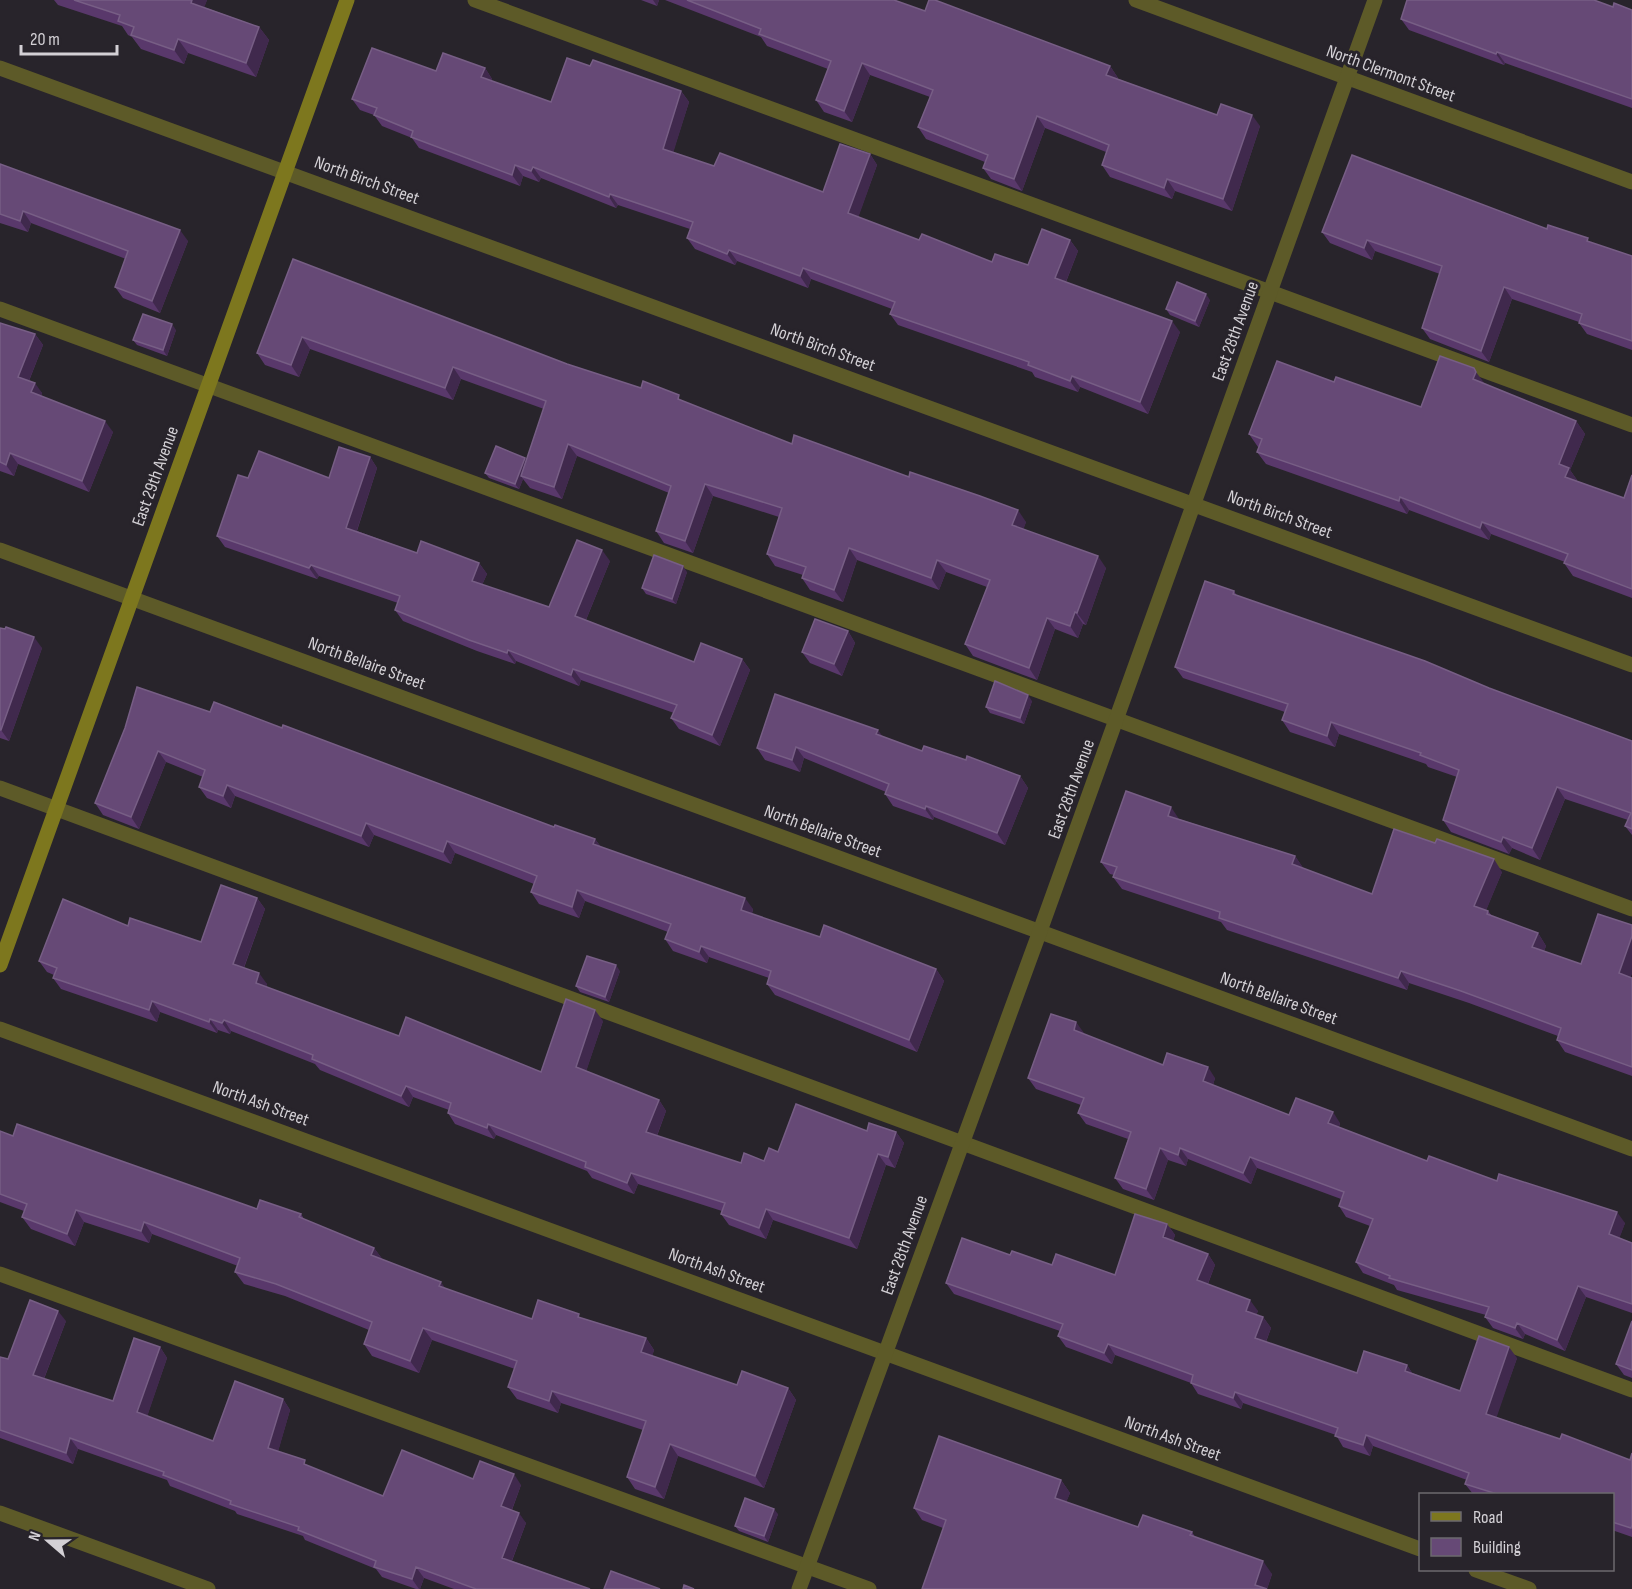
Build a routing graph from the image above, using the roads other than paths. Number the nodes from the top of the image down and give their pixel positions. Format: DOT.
graph roads {
  1 [pos="347,0"];
  2 [pos="475,0"];
  3 [pos="1136,0"];
  4 [pos="1375,0"];
  5 [pos="0,68"];
  6 [pos="1346,77"];
  7 [pos="285,171"];
  8 [pos="1632,182"];
  9 [pos="1270,293"];
  10 [pos="0,309"];
  11 [pos="208,385"];
  12 [pos="1632,425"];
  13 [pos="1194,503"];
  14 [pos="0,550"];
  15 [pos="132,597"];
  16 [pos="1632,665"];
  17 [pos="1116,720"];
  18 [pos="0,788"];
  19 [pos="56,808"];
  20 [pos="1632,909"];
  21 [pos="1041,931"];
  22 [pos="0,965"];
  23 [pos="0,1029"];
  24 [pos="961,1144"];
  25 [pos="1632,1149"];
  26 [pos="0,1274"];
  27 [pos="885,1353"];
  28 [pos="1632,1390"];
  29 [pos="0,1512"];
  30 [pos="1419,1549"];
  31 [pos="808,1566"];
  32 [pos="1481,1571"];
  33 [pos="208,1589"];
  34 [pos="799,1589"];
  35 [pos="869,1589"];
  36 [pos="1529,1589"];
  1 -- 7 [label="street, East 29th Avenue"];
  2 -- 9 [label="street"];
  3 -- 6 [label="street, North Clermont Street"];
  4 -- 6 [label="street, East 28th Avenue"];
  5 -- 7 [label="street, North Birch Street"];
  6 -- 8 [label="street, North Clermont Street"];
  6 -- 9 [label="street, East 28th Avenue"];
  7 -- 11 [label="street, East 29th Avenue"];
  7 -- 13 [label="street, North Birch Street"];
  9 -- 12 [label="street"];
  9 -- 13 [label="street, East 28th Avenue"];
  10 -- 11 [label="street"];
  11 -- 15 [label="street, East 29th Avenue"];
  11 -- 17 [label="street"];
  13 -- 16 [label="street, North Birch Street"];
  13 -- 17 [label="street, East 28th Avenue"];
  14 -- 15 [label="street, North Bellaire Street"];
  15 -- 19 [label="street, East 29th Avenue"];
  15 -- 21 [label="street, North Bellaire Street"];
  17 -- 20 [label="street"];
  17 -- 21 [label="street, East 28th Avenue"];
  18 -- 19 [label="street"];
  19 -- 22 [label="street, East 29th Avenue"];
  19 -- 24 [label="street"];
  21 -- 24 [label="street, East 28th Avenue"];
  21 -- 25 [label="street, North Bellaire Street"];
  23 -- 27 [label="street, North Ash Street"];
  24 -- 27 [label="street, East 28th Avenue"];
  24 -- 28 [label="street"];
  26 -- 31 [label="street"];
  27 -- 30 [label="street, North Ash Street"];
  27 -- 31 [label="street, East 28th Avenue"];
  29 -- 33 [label="street"];
  31 -- 34 [label="street, East 28th Avenue"];
  31 -- 35 [label="street"];
  32 -- 36 [label="street"];
}
